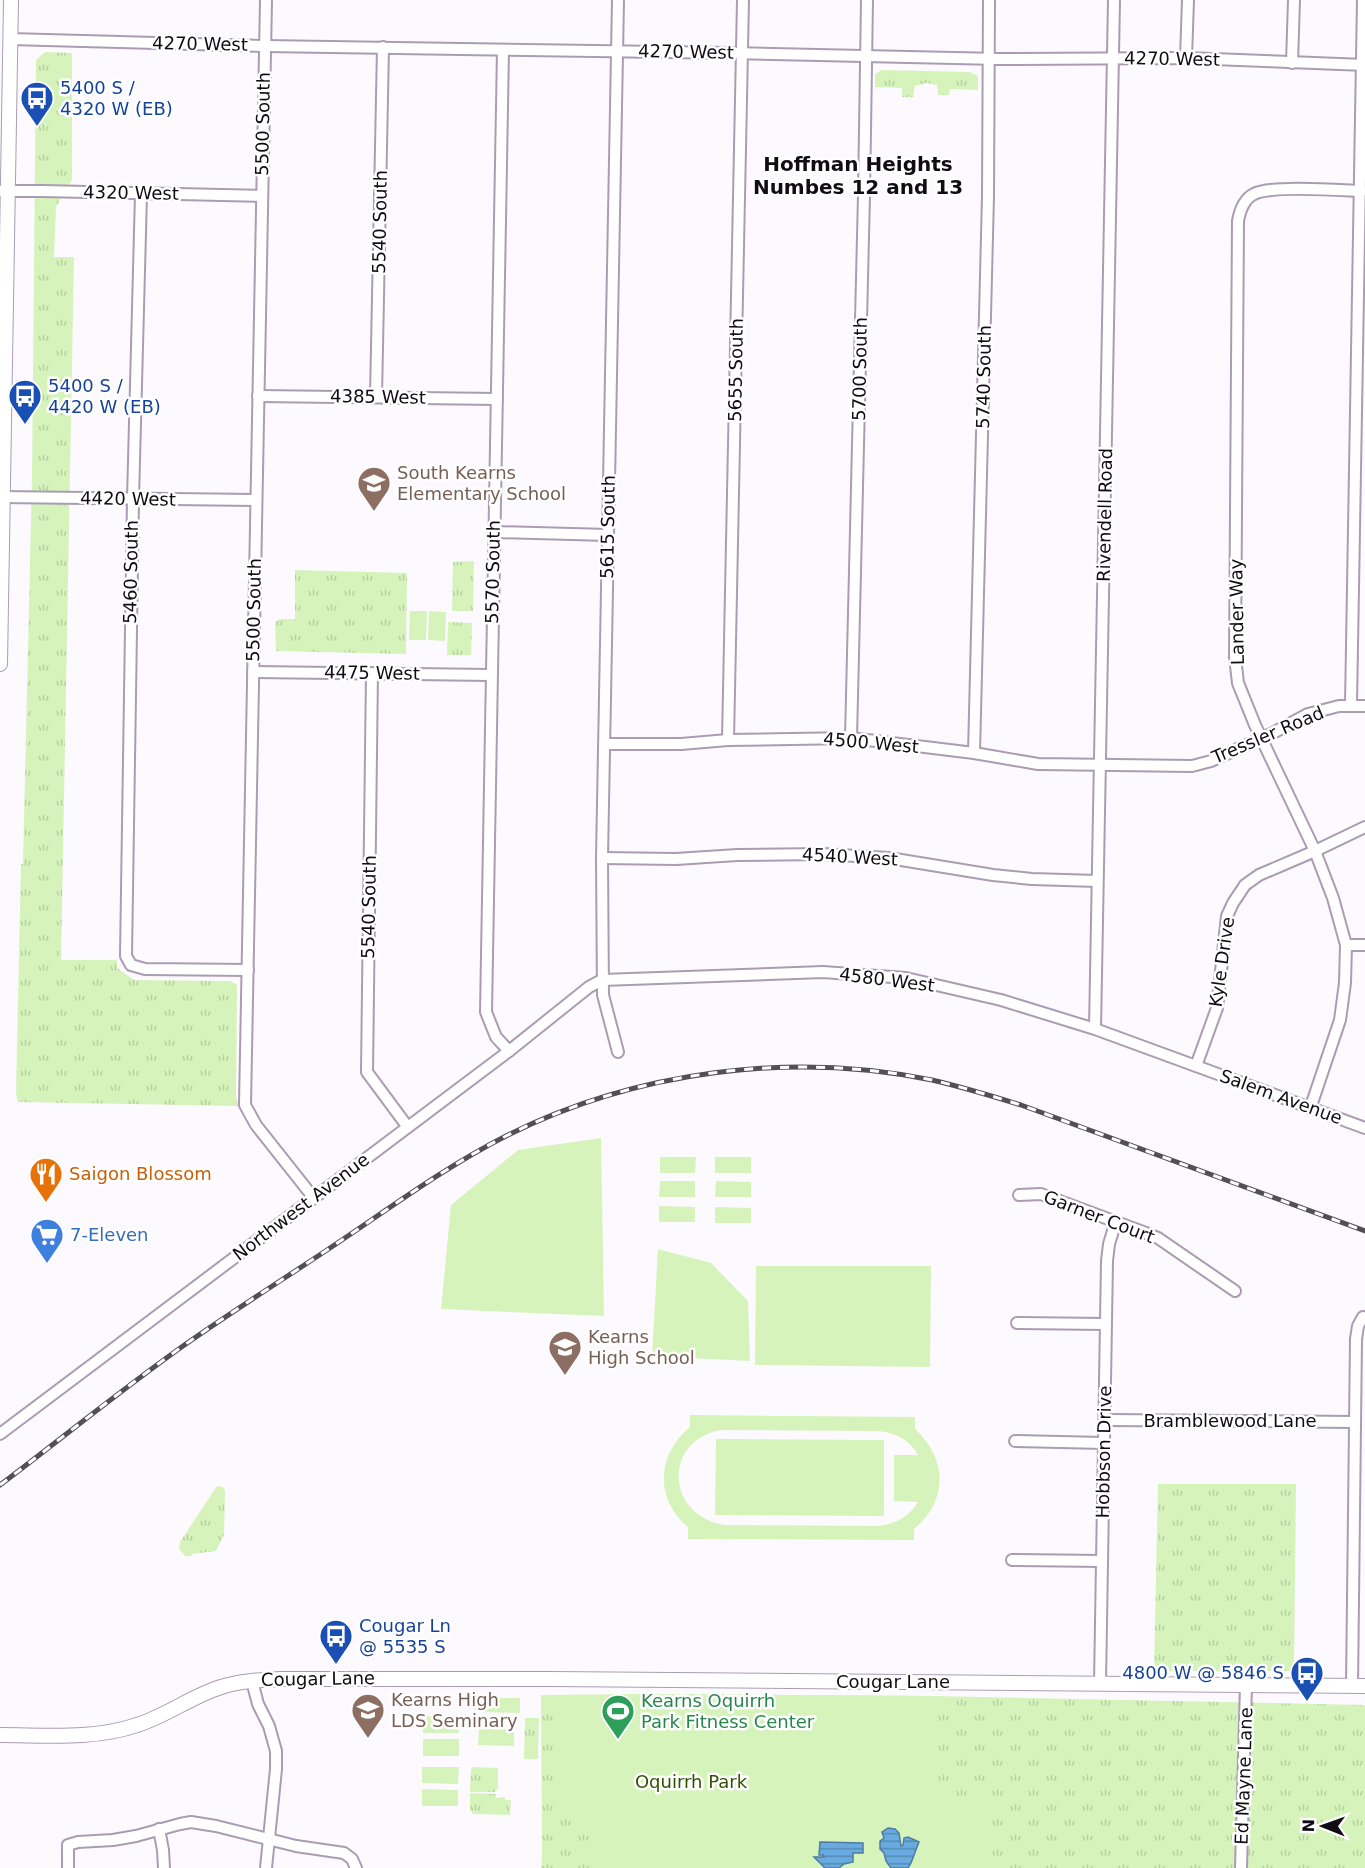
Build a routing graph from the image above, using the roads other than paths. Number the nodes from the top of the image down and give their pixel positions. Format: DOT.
graph roads {
  1 [pos="11,0"];
  2 [pos="266,0"];
  3 [pos="618,0"];
  4 [pos="743,0"];
  5 [pos="867,0"];
  6 [pos="989,0"];
  7 [pos="1114,0"];
  8 [pos="1188,0"];
  9 [pos="1294,0"];
  10 [pos="1363,0"];
  11 [pos="10,39"];
  12 [pos="265,46"];
  13 [pos="383,47"];
  14 [pos="503,50"];
  15 [pos="617,51"];
  16 [pos="742,54"];
  17 [pos="866,56"];
  18 [pos="1113,58"];
  19 [pos="1186,58"];
  20 [pos="988,59"];
  21 [pos="1292,63"];
  22 [pos="1364,65"];
  23 [pos="4,191"];
  24 [pos="1361,191"];
  25 [pos="141,194"];
  26 [pos="262,196"];
  27 [pos="258,396"];
  28 [pos="376,397"];
  29 [pos="497,399"];
  30 [pos="2,497"];
  31 [pos="132,499"];
  32 [pos="256,500"];
  33 [pos="494,532"];
  34 [pos="608,535"];
  35 [pos="0,621"];
  36 [pos="0,664"];
  37 [pos="253,672"];
  38 [pos="372,673"];
  39 [pos="491,675"];
  40 [pos="1351,705"];
  41 [pos="1365,706"];
  42 [pos="851,738"];
  43 [pos="1262,738"];
  44 [pos="728,740"];
  45 [pos="605,744"];
  46 [pos="974,753"];
  47 [pos="1100,765"];
  48 [pos="1365,827"];
  49 [pos="1315,851"];
  50 [pos="602,858"];
  51 [pos="1097,881"];
  52 [pos="1346,945"];
  53 [pos="1365,945"];
  54 [pos="248,970"];
  55 [pos="602,980"];
  56 [pos="1095,1029"];
  57 [pos="508,1051"];
  58 [pos="618,1052"];
  59 [pos="1196,1066"];
  60 [pos="1311,1109"];
  61 [pos="408,1126"];
  62 [pos="1365,1128"];
  63 [pos="1019,1195"];
  64 [pos="313,1197"];
  65 [pos="1116,1221"];
  66 [pos="1235,1291"];
  67 [pos="1364,1318"];
  68 [pos="1017,1323"];
  69 [pos="1106,1324"];
  70 [pos="1105,1420"];
  71 [pos="1354,1422"];
  72 [pos="0,1434"];
  73 [pos="1015,1441"];
  74 [pos="1104,1443"];
  75 [pos="1012,1560"];
  76 [pos="1102,1561"];
  77 [pos="252,1681"];
  78 [pos="1100,1683"];
  79 [pos="1246,1684"];
  80 [pos="1359,1686"];
  81 [pos="0,1735"];
  82 [pos="159,1829"];
  83 [pos="269,1840"];
  84 [pos="68,1868"];
  85 [pos="164,1868"];
  86 [pos="266,1868"];
  87 [pos="356,1868"];
  88 [pos="1241,1868"];
  1 -- 11 [label="main road"];
  2 -- 12 [label="street, 5500 South"];
  3 -- 15 [label="street, 5615 South"];
  4 -- 16 [label="street, 5655 South"];
  5 -- 17 [label="street, 5700 South"];
  6 -- 20 [label="street, 5740 South"];
  7 -- 18 [label="street, Rivendell Road"];
  8 -- 19 [label="street"];
  9 -- 21 [label="street"];
  10 -- 22 [label="street"];
  11 -- 12 [label="street, 4270 West"];
  11 -- 23 [label="main road"];
  12 -- 13 [label="street, 4270 West"];
  12 -- 26 [label="street, 5500 South"];
  13 -- 14 [label="street, 4270 West"];
  13 -- 28 [label="street, 5540 South"];
  14 -- 15 [label="street, 4270 West"];
  14 -- 29 [label="street, 5570 South"];
  15 -- 16 [label="street, 4270 West"];
  15 -- 34 [label="street, 5615 South"];
  16 -- 17 [label="street, 4270 West"];
  16 -- 44 [label="street, 5655 South"];
  17 -- 20 [label="street, 4270 West"];
  17 -- 42 [label="street, 5700 South"];
  18 -- 19 [label="street, 4270 West"];
  18 -- 20 [label="street, 4270 West"];
  18 -- 47 [label="street, Rivendell Road"];
  19 -- 21 [label="street, 4270 West"];
  20 -- 46 [label="street, 5740 South"];
  21 -- 22 [label="street, 4270 West"];
  22 -- 24 [label="street"];
  23 -- 25 [label="street, 4320 West"];
  23 -- 30 [label="main road"];
  24 -- 40 [label="street"];
  24 -- 43 [label="street, Lander Way"];
  25 -- 26 [label="street, 4320 West"];
  25 -- 31 [label="street, 5460 South"];
  26 -- 27 [label="street, 5500 South"];
  27 -- 28 [label="street, 4385 West"];
  27 -- 32 [label="street, 5500 South"];
  28 -- 29 [label="street, 4385 West"];
  29 -- 33 [label="street, 5570 South"];
  30 -- 31 [label="street, 4420 West"];
  30 -- 35 [label="main road"];
  31 -- 32 [label="street, 4420 West"];
  31 -- 54 [label="street, 5460 South"];
  32 -- 37 [label="street, 5500 South"];
  33 -- 34 [label="street"];
  33 -- 39 [label="street, 5570 South"];
  34 -- 45 [label="street, 5615 South"];
  35 -- 36 [label="main road"];
  37 -- 38 [label="street, 4475 West"];
  37 -- 54 [label="street, 5500 South"];
  38 -- 39 [label="street, 4475 West"];
  38 -- 61 [label="street, 5540 South"];
  39 -- 57 [label="street, 5570 South"];
  40 -- 41 [label="street, Tressler Road"];
  40 -- 43 [label="street, Tressler Road"];
  42 -- 44 [label="street, 4500 West"];
  42 -- 46 [label="street, 4500 West"];
  43 -- 47 [label="street, Tressler Road"];
  43 -- 49 [label="street, Lander Way"];
  44 -- 45 [label="street, 4500 West"];
  45 -- 50 [label="street, 5615 South"];
  46 -- 47 [label="street, 4500 West"];
  47 -- 51 [label="street, Rivendell Road"];
  48 -- 49 [label="street, Kyle Drive"];
  49 -- 52 [label="street, Lander Way"];
  49 -- 59 [label="street, Kyle Drive"];
  50 -- 51 [label="street, 4540 West"];
  50 -- 55 [label="street, 5615 South"];
  51 -- 56 [label="street, Rivendell Road"];
  52 -- 53 [label="street"];
  52 -- 60 [label="street, Lander Way"];
  54 -- 64 [label="street, 5500 South"];
  55 -- 56 [label="street, 4580 West"];
  55 -- 57 [label="street, Northwest Avenue"];
  55 -- 58 [label="street, 5615 South"];
  56 -- 59 [label="street, 4580 West"];
  57 -- 61 [label="street, Northwest Avenue"];
  59 -- 60 [label="street, Salem Avenue"];
  60 -- 62 [label="street, Salem Avenue"];
  61 -- 64 [label="street, Northwest Avenue"];
  63 -- 65 [label="street, Garner Court"];
  64 -- 72 [label="street, Northwest Avenue"];
  65 -- 66 [label="street, Garner Court"];
  65 -- 69 [label="street, Hobbson Drive"];
  67 -- 71 [label="street"];
  68 -- 69 [label="street"];
  69 -- 70 [label="street, Hobbson Drive"];
  70 -- 71 [label="street, Bramblewood Lane"];
  70 -- 74 [label="street, Hobbson Drive"];
  71 -- 80 [label="street"];
  73 -- 74 [label="street"];
  74 -- 76 [label="street, Hobbson Drive"];
  75 -- 76 [label="street"];
  76 -- 78 [label="street, Hobbson Drive"];
  77 -- 78 [label="main road, Cougar Lane"];
  77 -- 81 [label="main road, Cougar Lane"];
  77 -- 83 [label="street"];
  78 -- 79 [label="main road, Cougar Lane"];
  79 -- 80 [label="main road, Cougar Lane"];
  79 -- 88 [label="street, Ed Mayne Lane"];
  82 -- 83 [label="street"];
  82 -- 84 [label="street"];
  82 -- 85 [label="street"];
  83 -- 86 [label="street"];
  83 -- 87 [label="street"];
}
